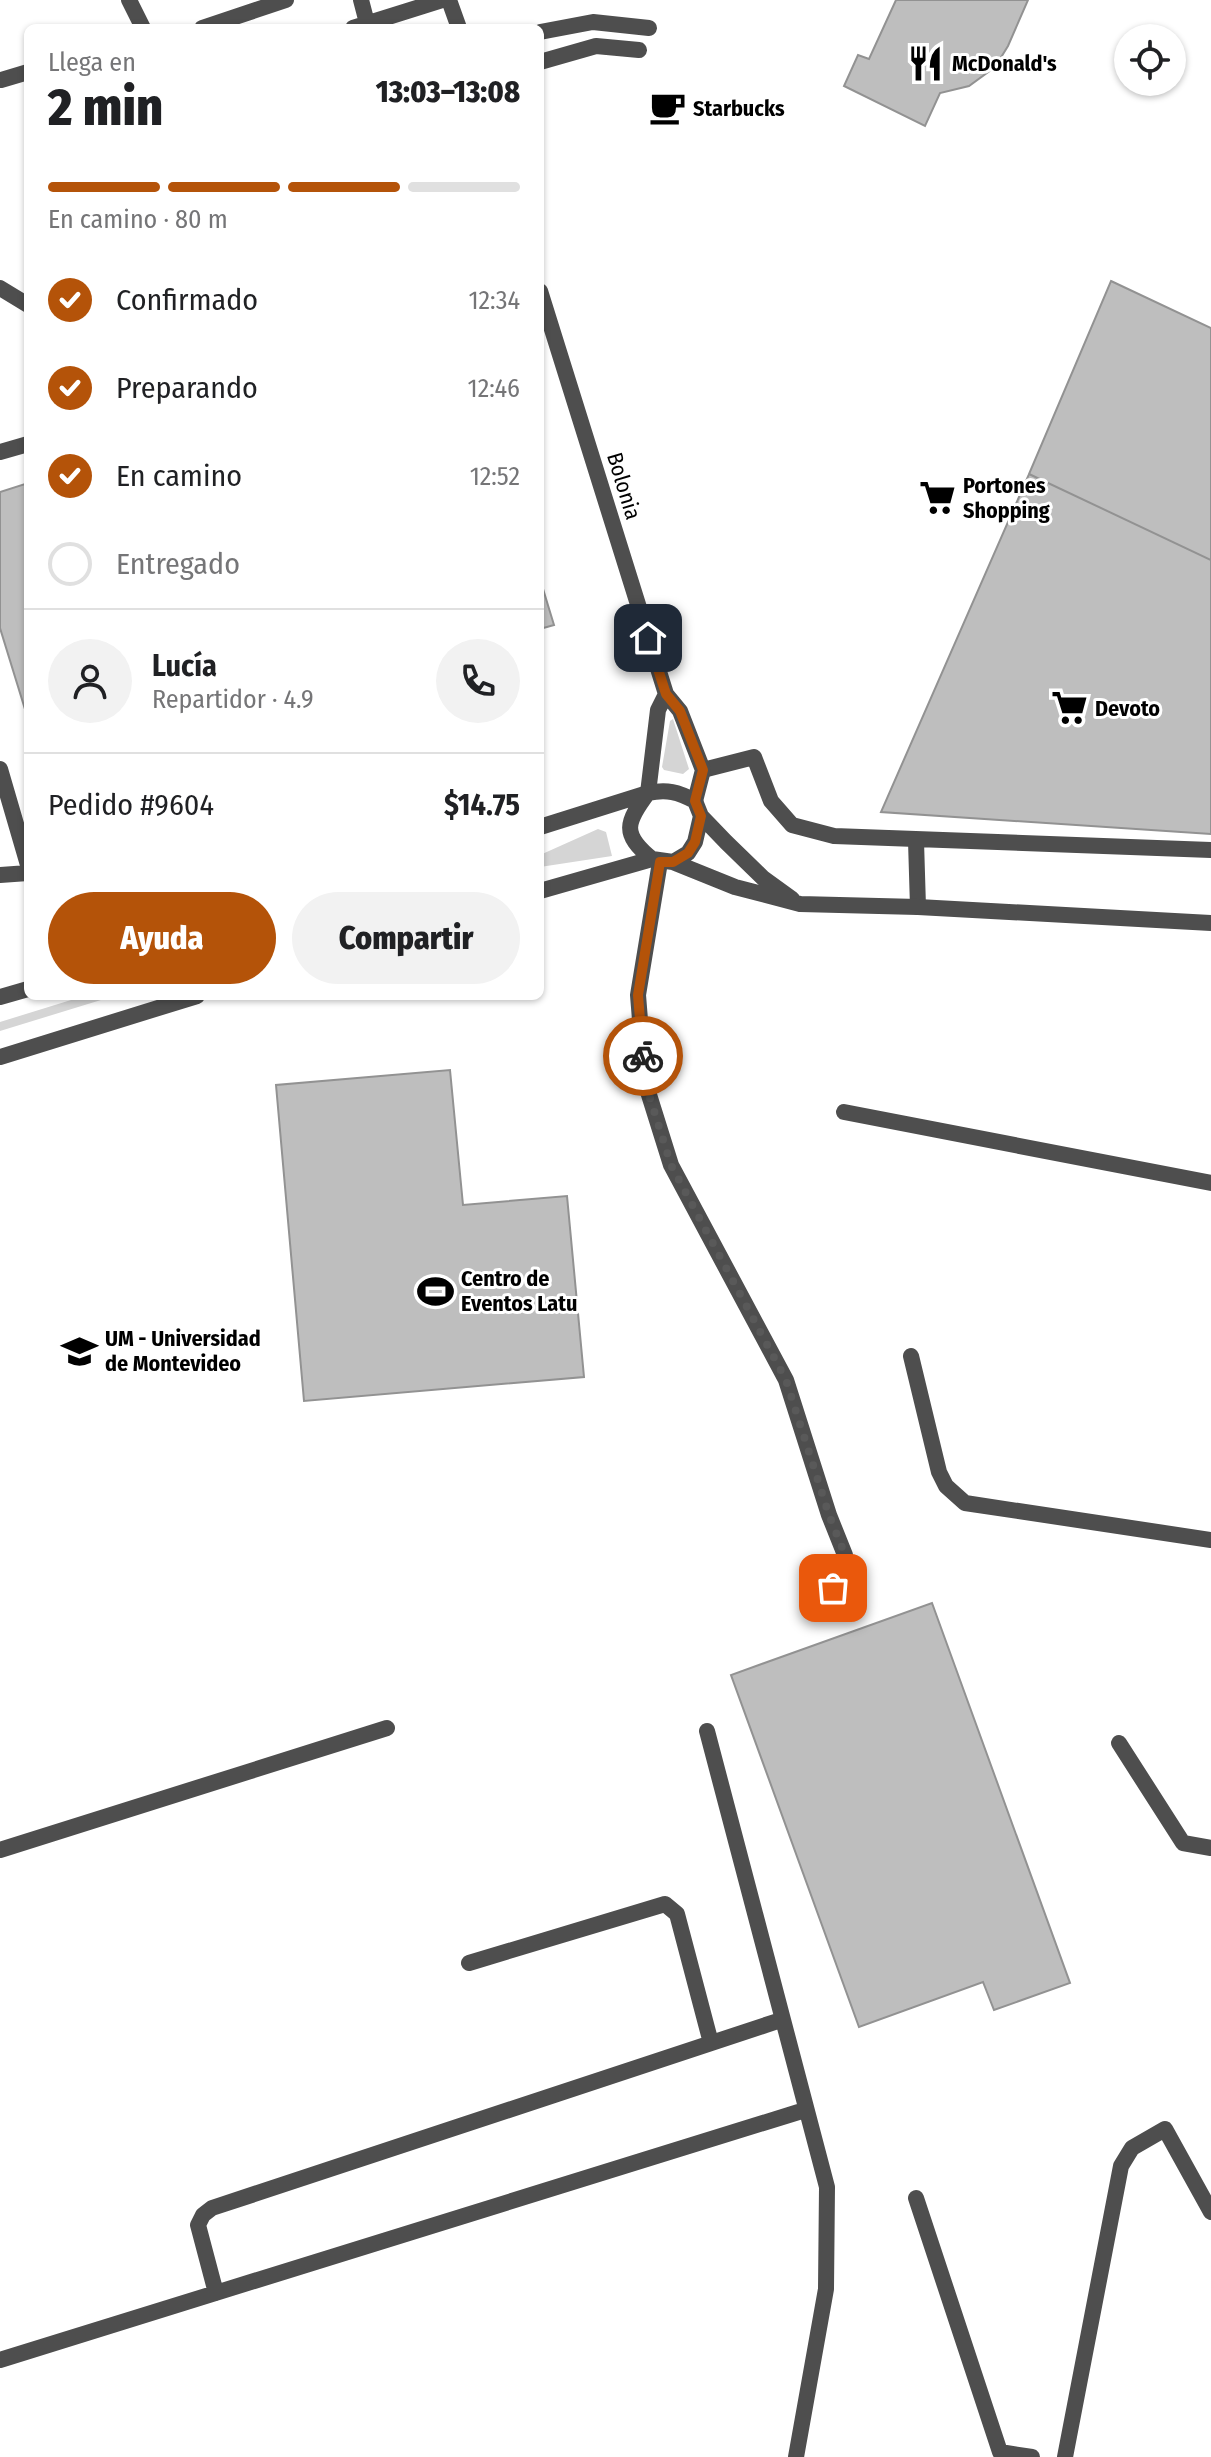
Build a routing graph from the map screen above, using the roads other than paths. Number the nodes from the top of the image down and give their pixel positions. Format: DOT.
graph roads {
  1 [pos="129,0"];
  2 [pos="286,0"];
  3 [pos="361,0"];
  4 [pos="442,0"];
  5 [pos="449,0"];
  6 [pos="141,24"];
  7 [pos="214,24"];
  8 [pos="360,24"];
  9 [pos="366,24"];
  10 [pos="458,24"];
  11 [pos="649,28"];
  12 [pos="544,31"];
  13 [pos="639,50"];
  14 [pos="544,61"];
  15 [pos="24,73"];
  16 [pos="1,80"];
  17 [pos="0,288"];
  18 [pos="24,303"];
  19 [pos="544,305"];
  20 [pos="24,445"];
  21 [pos="0,452"];
  22 [pos="666,694"];
  23 [pos="0,769"];
  24 [pos="703,770"];
  25 [pos="648,793"];
  26 [pos="698,809"];
  27 [pos="544,826"];
  28 [pos="916,841"];
  29 [pos="1211,850"];
  30 [pos="24,851"];
  31 [pos="662,861"];
  32 [pos="24,873"];
  33 [pos="0,875"];
  34 [pos="544,890"];
  35 [pos="800,904"];
  36 [pos="918,907"];
  37 [pos="1211,923"];
  38 [pos="24,990"];
  39 [pos="0,997"];
  40 [pos="184,1000"];
  41 [pos="0,1057"];
  42 [pos="844,1112"];
  43 [pos="1211,1183"];
  44 [pos="911,1356"];
  45 [pos="1211,1540"];
  46 [pos="833,1588"];
  47 [pos="387,1728"];
  48 [pos="707,1731"];
  49 [pos="1119,1743"];
  50 [pos="1211,1848"];
  51 [pos="0,1850"];
  52 [pos="469,1963"];
  53 [pos="781,2020"];
  54 [pos="711,2043"];
  55 [pos="805,2110"];
  56 [pos="916,2198"];
  57 [pos="1211,2212"];
  58 [pos="216,2293"];
  59 [pos="0,2360"];
  60 [pos="796,2457"];
  61 [pos="1032,2457"];
  62 [pos="1065,2457"];
  1 -- 6 [label="street"];
  2 -- 7 [label="street"];
  3 -- 8 [label="street"];
  4 -- 9 [label="street"];
  5 -- 10 [label="street"];
  11 -- 12 [label="street"];
  13 -- 14 [label="street"];
  15 -- 16 [label="street"];
  17 -- 18 [label="street"];
  19 -- 22 [label="street, Bolonia"];
  20 -- 21 [label="street"];
  22 -- 24 [label="street, Bolonia"];
  22 -- 25 [label="street"];
  23 -- 30 [label="street"];
  24 -- 26 [label="street"];
  24 -- 28 [label="street"];
  25 -- 26 [label="street"];
  25 -- 27 [label="street"];
  25 -- 31 [label="street"];
  26 -- 31 [label="street"];
  26 -- 35 [label="street"];
  28 -- 29 [label="street"];
  28 -- 36 [label="street"];
  31 -- 34 [label="street"];
  31 -- 35 [label="street"];
  31 -- 46 [label="street"];
  32 -- 33 [label="street"];
  35 -- 36 [label="street"];
  36 -- 37 [label="street"];
  38 -- 39 [label="street"];
  40 -- 41 [label="street"];
  42 -- 43 [label="street"];
  44 -- 45 [label="street"];
  47 -- 51 [label="street"];
  48 -- 53 [label="street"];
  49 -- 50 [label="street"];
  52 -- 54 [label="street"];
  53 -- 54 [label="street"];
  53 -- 55 [label="street"];
  54 -- 58 [label="street"];
  55 -- 58 [label="street"];
  55 -- 60 [label="street"];
  56 -- 61 [label="street"];
  57 -- 62 [label="street"];
  58 -- 59 [label="street"];
}
